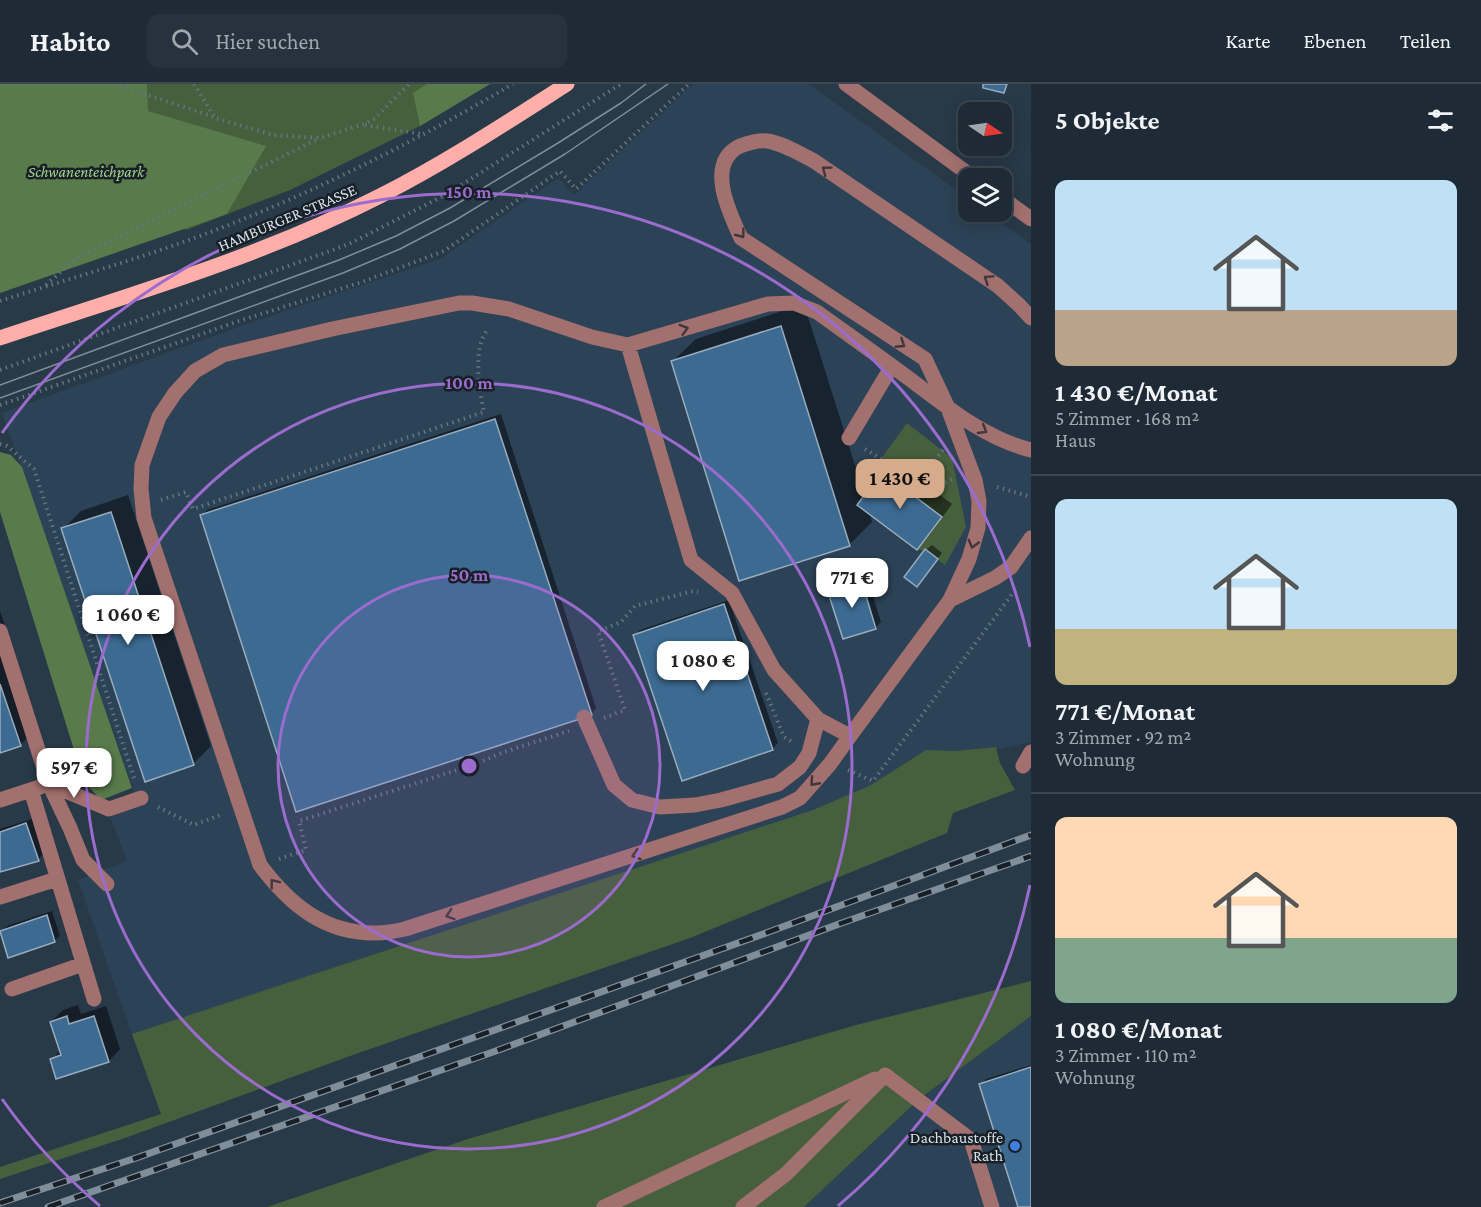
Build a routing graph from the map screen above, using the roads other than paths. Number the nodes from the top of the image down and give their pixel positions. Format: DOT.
graph roads {
  1 [pos="567,84"];
  2 [pos="846,84"];
  3 [pos="961,168"];
  4 [pos="1012,205"];
  5 [pos="1031,219"];
  6 [pos="1031,318"];
  7 [pos="0,338"];
  8 [pos="628,345"];
  9 [pos="892,366"];
  10 [pos="948,408"];
  11 [pos="849,438"];
  12 [pos="1031,450"];
  13 [pos="1031,538"];
  14 [pos="950,600"];
  15 [pos="0,631"];
  16 [pos="818,719"];
  17 [pos="585,721"];
  18 [pos="850,736"];
  19 [pos="49,784"];
  20 [pos="31,790"];
  21 [pos="141,798"];
  22 [pos="0,800"];
  23 [pos="57,879"];
  24 [pos="107,884"];
  25 [pos="0,897"];
  26 [pos="83,964"];
  27 [pos="12,989"];
  28 [pos="94,999"];
  29 [pos="885,1075"];
  30 [pos="604,1207"];
  31 [pos="743,1207"];
  32 [pos="992,1207"];
  1 -- 7 [label="main road, HAMBURGER STRASSE"];
  2 -- 3 [label="street"];
  4 -- 5 [label="street"];
  6 -- 10 [label="street, one-way"];
  8 -- 9 [label="street, one-way"];
  8 -- 16 [label="street"];
  18 -- 8 [label="street, one-way"];
  9 -- 10 [label="street"];
  9 -- 11 [label="street"];
  10 -- 12 [label="street, one-way"];
  10 -- 14 [label="street, one-way"];
  13 -- 14 [label="street"];
  14 -- 18 [label="street"];
  15 -- 19 [label="street"];
  16 -- 17 [label="street"];
  16 -- 18 [label="street"];
  19 -- 20 [label="street"];
  19 -- 21 [label="street"];
  19 -- 24 [label="street"];
  20 -- 22 [label="street"];
  20 -- 23 [label="street"];
  23 -- 25 [label="street"];
  23 -- 26 [label="street"];
  26 -- 27 [label="street"];
  26 -- 28 [label="street"];
  29 -- 30 [label="street"];
  29 -- 31 [label="street"];
  29 -- 32 [label="street"];
}
